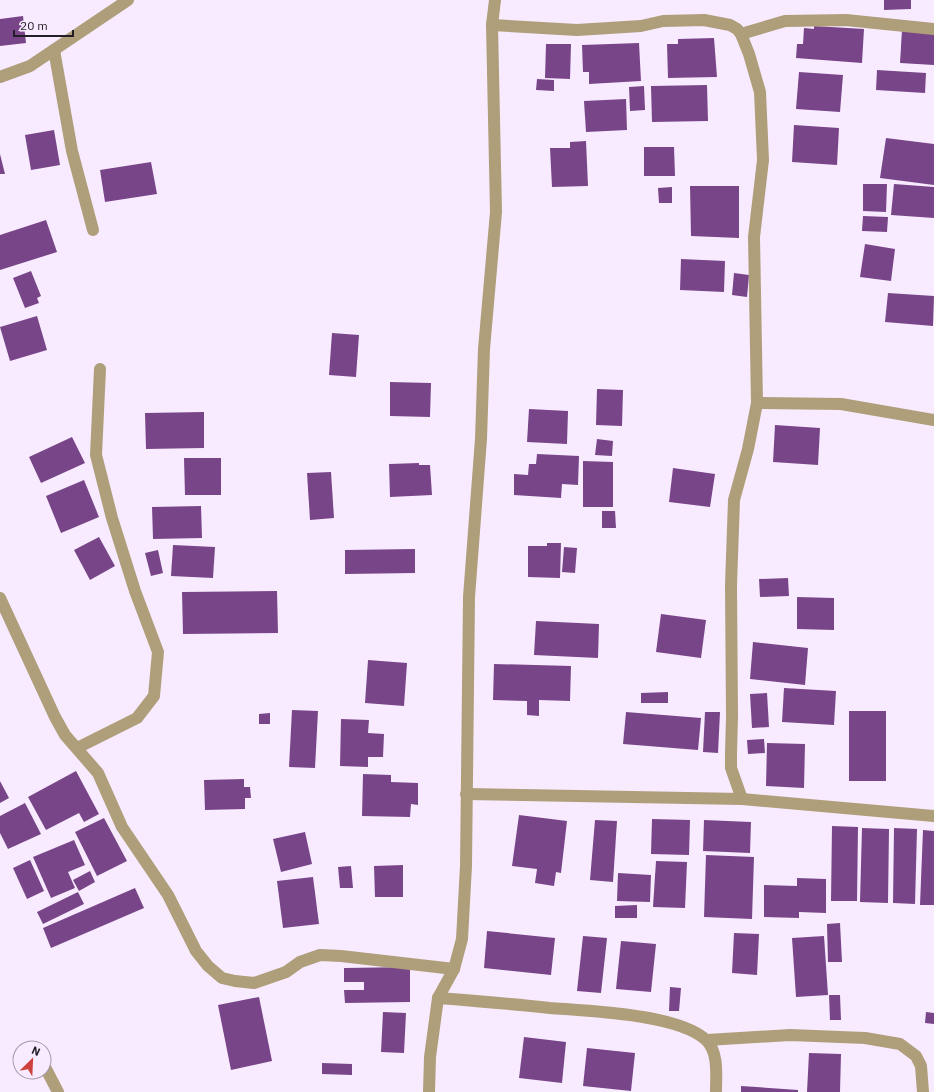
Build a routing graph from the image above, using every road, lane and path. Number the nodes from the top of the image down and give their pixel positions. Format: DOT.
graph roads {
  1 [pos="128,0"];
  2 [pos="495,0"];
  3 [pos="492,25"];
  4 [pos="934,28"];
  5 [pos="741,34"];
  6 [pos="54,50"];
  7 [pos="0,77"];
  8 [pos="93,230"];
  9 [pos="100,369"];
  10 [pos="758,403"];
  11 [pos="934,420"];
  12 [pos="0,598"];
  13 [pos="77,748"];
  14 [pos="466,794"];
  15 [pos="742,799"];
  16 [pos="934,816"];
  17 [pos="454,969"];
  18 [pos="438,998"];
  19 [pos="707,1040"];
  20 [pos="52,1080"];
  21 [pos="58,1092"];
  22 [pos="429,1092"];
  23 [pos="716,1092"];
  24 [pos="923,1092"];
  1 -- 6 [label="street"];
  2 -- 3 [label="street"];
  3 -- 5 [label="street"];
  3 -- 14 [label="street"];
  4 -- 5 [label="street"];
  5 -- 10 [label="street"];
  6 -- 7 [label="street"];
  6 -- 8 [label="street"];
  9 -- 13 [label="street"];
  10 -- 11 [label="street"];
  10 -- 15 [label="street"];
  12 -- 13 [label="street"];
  13 -- 17 [label="street"];
  14 -- 15 [label="street"];
  14 -- 17 [label="street"];
  15 -- 16 [label="street"];
  17 -- 18 [label="street"];
  18 -- 19 [label="street"];
  18 -- 22 [label="street"];
  19 -- 23 [label="street"];
  19 -- 24 [label="street"];
  20 -- 21 [label="street"];
}
